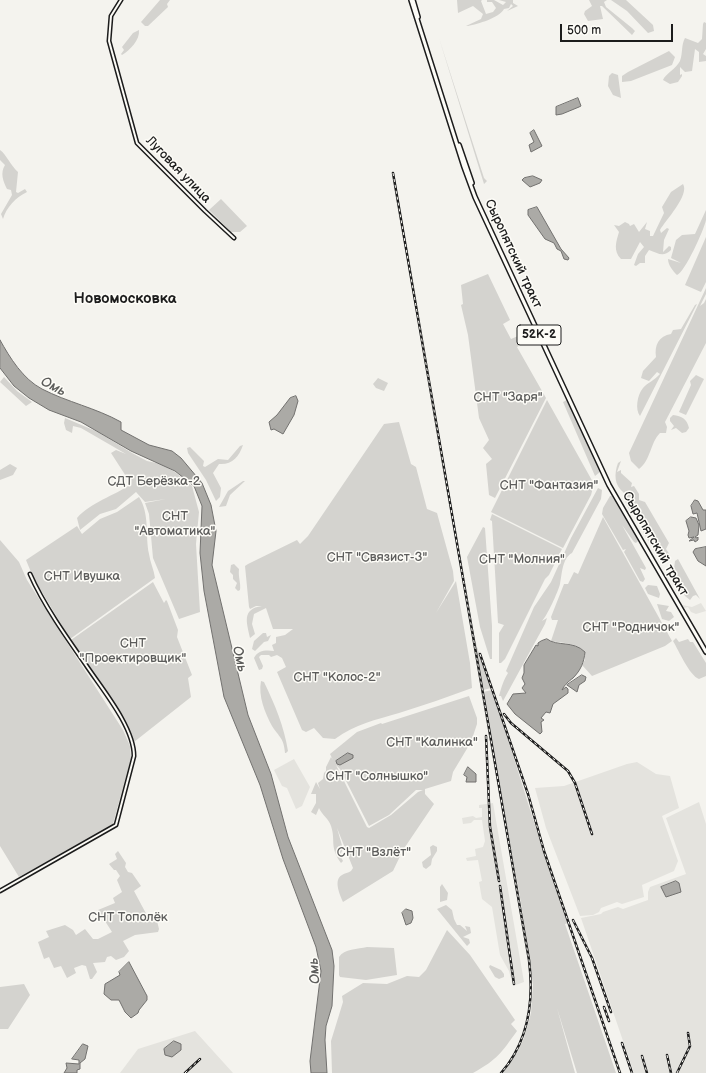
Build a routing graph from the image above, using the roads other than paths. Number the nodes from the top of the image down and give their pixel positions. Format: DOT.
graph roads {
  1 [pos="121,0"];
  2 [pos="412,0"];
  3 [pos="234,238"];
  4 [pos="30,574"];
  5 [pos="706,648"];
  6 [pos="706,652"];
  7 [pos="0,891"];
  1 -- 3 [label="street, Луговая улица"];
  2 -- 5 [label="main road, Сыропятский тракт / 52К-2"];
  2 -- 6 [label="main road, Сыропятский тракт / 52К-2"];
  4 -- 7 [label="street"];
}
